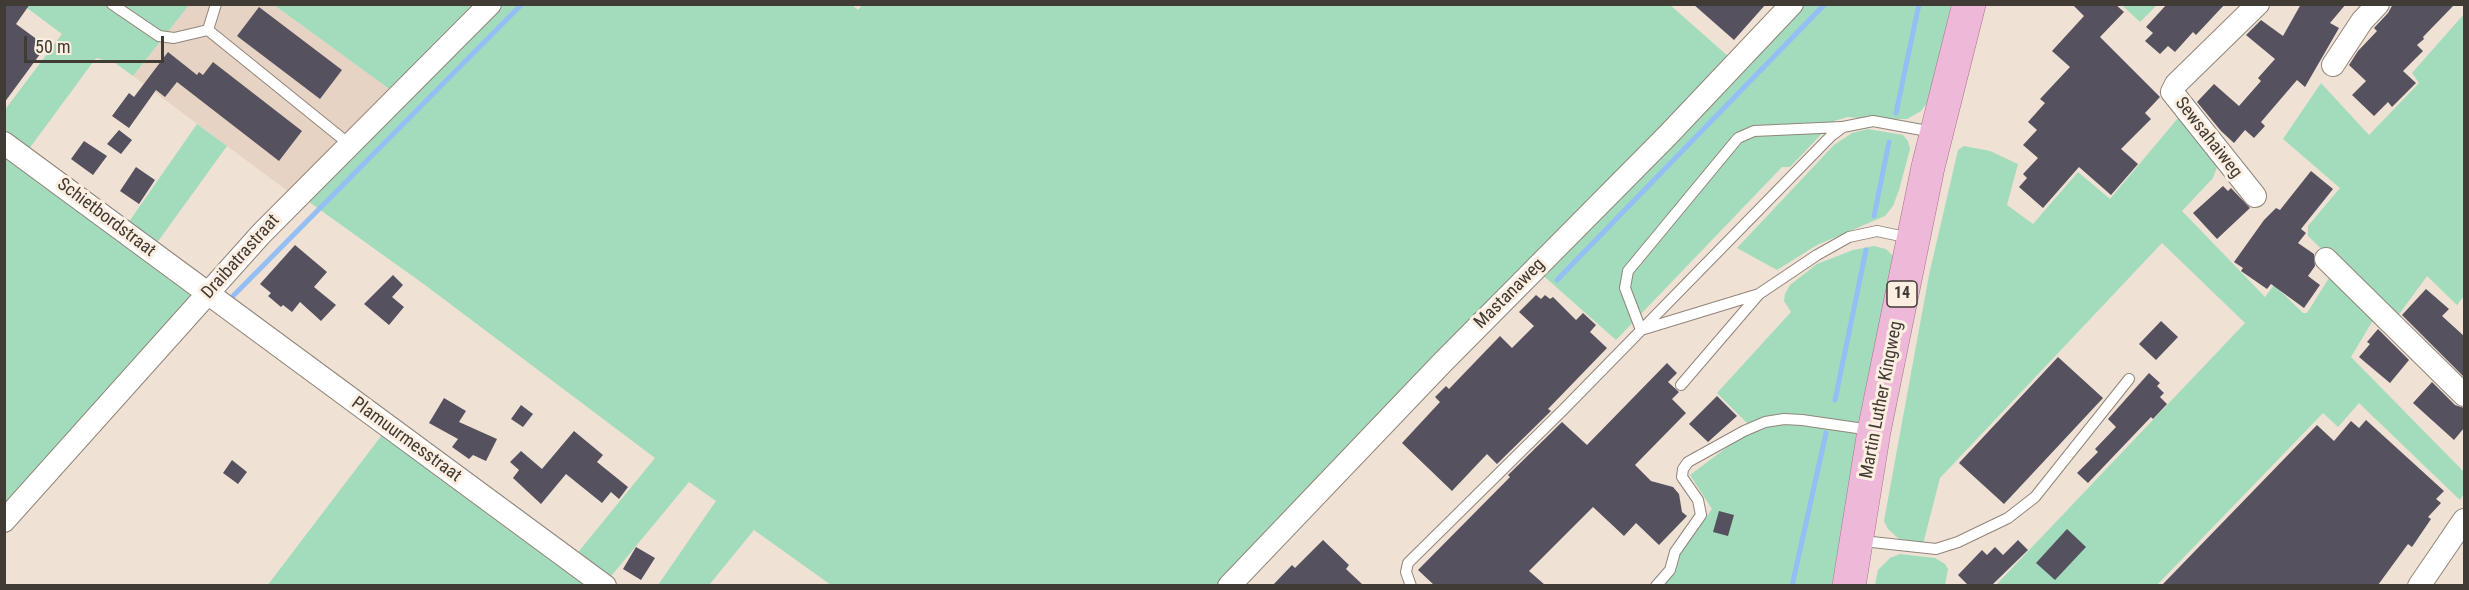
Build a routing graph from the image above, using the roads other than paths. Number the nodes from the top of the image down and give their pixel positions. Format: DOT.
graph roads {
  1 [pos="112,4"];
  2 [pos="216,4"];
  3 [pos="490,4"];
  4 [pos="1792,4"];
  5 [pos="1969,4"];
  6 [pos="2258,4"];
  7 [pos="2378,4"];
  8 [pos="208,30"];
  9 [pos="2333,65"];
  10 [pos="1843,127"];
  11 [pos="1936,133"];
  12 [pos="4,143"];
  13 [pos="349,144"];
  14 [pos="2255,196"];
  15 [pos="1913,238"];
  16 [pos="2326,259"];
  17 [pos="208,294"];
  18 [pos="1759,294"];
  19 [pos="1641,330"];
  20 [pos="2128,379"];
  21 [pos="1681,385"];
  22 [pos="2464,395"];
  23 [pos="1874,430"];
  24 [pos="2464,520"];
  25 [pos="4,521"];
  26 [pos="1872,542"];
  27 [pos="604,585"];
  28 [pos="1229,585"];
  29 [pos="1411,585"];
  30 [pos="1656,585"];
  31 [pos="1849,585"];
  32 [pos="2419,585"];
  1 -- 8 [label="lane"];
  2 -- 8 [label="lane"];
  3 -- 13 [label="street, Draibatrastraat"];
  4 -- 28 [label="street, Mastanaweg"];
  5 -- 11 [label="main road, Martin Luther Kingweg / 14"];
  6 -- 14 [label="street, Sewsahaiweg"];
  7 -- 9 [label="street"];
  8 -- 13 [label="lane"];
  10 -- 11 [label="lane"];
  10 -- 19 [label="lane"];
  10 -- 19 [label="lane"];
  11 -- 15 [label="main road, Martin Luther Kingweg / 14"];
  12 -- 17 [label="street, Schietbordstraat"];
  13 -- 17 [label="street, Draibatrastraat"];
  15 -- 18 [label="lane"];
  15 -- 23 [label="main road, Martin Luther Kingweg / 14"];
  16 -- 22 [label="street"];
  17 -- 25 [label="street, Draibatrastraat"];
  17 -- 27 [label="street, Plamuurmesstraat"];
  18 -- 19 [label="lane"];
  18 -- 21 [label="lane"];
  19 -- 29 [label="lane"];
  20 -- 26 [label="lane"];
  23 -- 30 [label="lane"];
  23 -- 31 [label="main road, Martin Luther Kingweg / 14"];
  24 -- 32 [label="street"];
}
